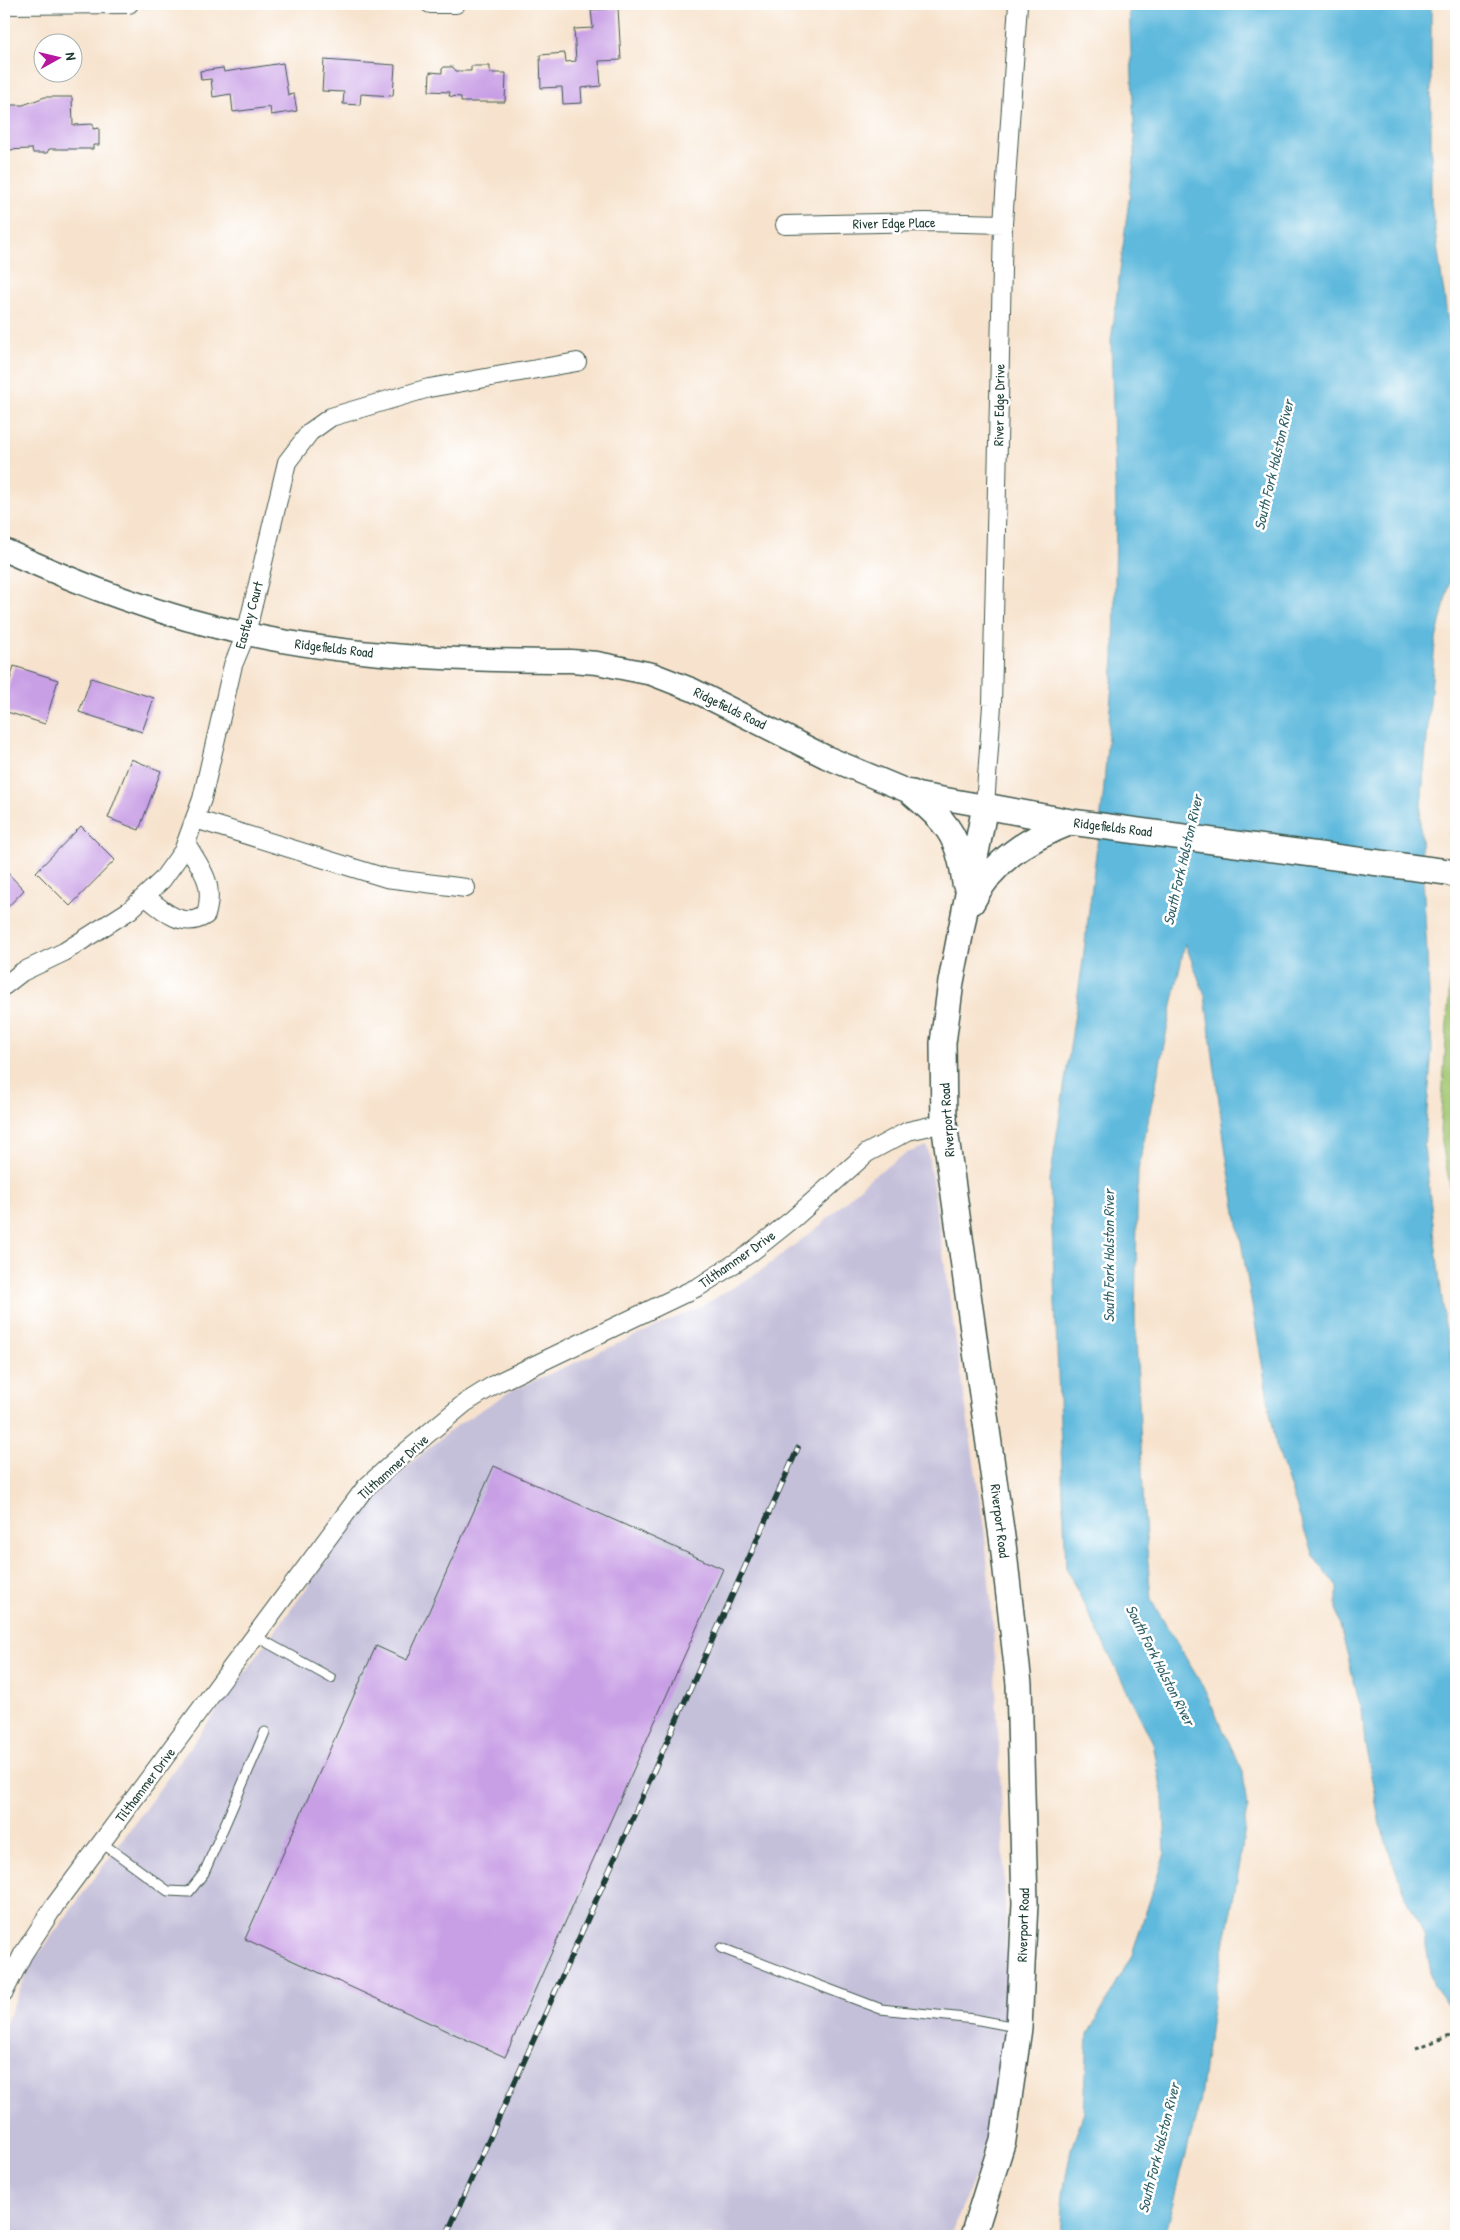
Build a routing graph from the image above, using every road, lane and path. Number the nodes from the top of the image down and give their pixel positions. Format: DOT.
graph roads {
  1 [pos="127,4"];
  2 [pos="430,4"];
  3 [pos="456,4"];
  4 [pos="1018,4"];
  5 [pos="4,5"];
  6 [pos="1003,224"];
  7 [pos="784,225"];
  8 [pos="577,362"];
  9 [pos="4,550"];
  10 [pos="246,634"];
  11 [pos="912,793"];
  12 [pos="984,806"];
  13 [pos="196,819"];
  14 [pos="1070,822"];
  15 [pos="186,843"];
  16 [pos="1454,872"];
  17 [pos="466,888"];
  18 [pos="145,896"];
  19 [pos="963,920"];
  20 [pos="4,986"];
  21 [pos="944,1123"];
  22 [pos="255,1636"];
  23 [pos="331,1678"];
  24 [pos="265,1732"];
  25 [pos="102,1842"];
  26 [pos="721,1948"];
  27 [pos="4,1992"];
  28 [pos="1019,2028"];
  29 [pos="1456,2034"];
  30 [pos="1416,2048"];
  31 [pos="973,2236"];
  1 -- 5 [label="street"];
  2 -- 3 [label="street"];
  4 -- 6 [label="street, River Edge Drive"];
  6 -- 7 [label="street, River Edge Place"];
  6 -- 12 [label="street, River Edge Drive"];
  8 -- 10 [label="street, Eastley Court"];
  9 -- 10 [label="street, Ridgefields Road"];
  10 -- 11 [label="street, Ridgefields Road"];
  10 -- 13 [label="street, Eastley Court"];
  11 -- 12 [label="street, Ridgefields Road"];
  11 -- 19 [label="main road"];
  12 -- 14 [label="main road, Ridgefields Road"];
  12 -- 19 [label="main road, Riverport Road"];
  13 -- 15 [label="street, Eastley Court"];
  13 -- 17 [label="street"];
  14 -- 16 [label="main road, Ridgefields Road"];
  14 -- 19 [label="main road"];
  15 -- 18 [label="street, Eastley Court"];
  15 -- 18 [label="street"];
  18 -- 20 [label="street, Eastley Court"];
  19 -- 21 [label="main road, Riverport Road"];
  21 -- 22 [label="street, Tilthammer Drive"];
  21 -- 28 [label="main road, Riverport Road"];
  22 -- 23 [label="lane"];
  22 -- 25 [label="street, Tilthammer Drive"];
  24 -- 25 [label="lane"];
  25 -- 27 [label="street, Tilthammer Drive"];
  26 -- 28 [label="lane"];
  28 -- 31 [label="main road, Riverport Road"];
  29 -- 30 [label="path"];
}
